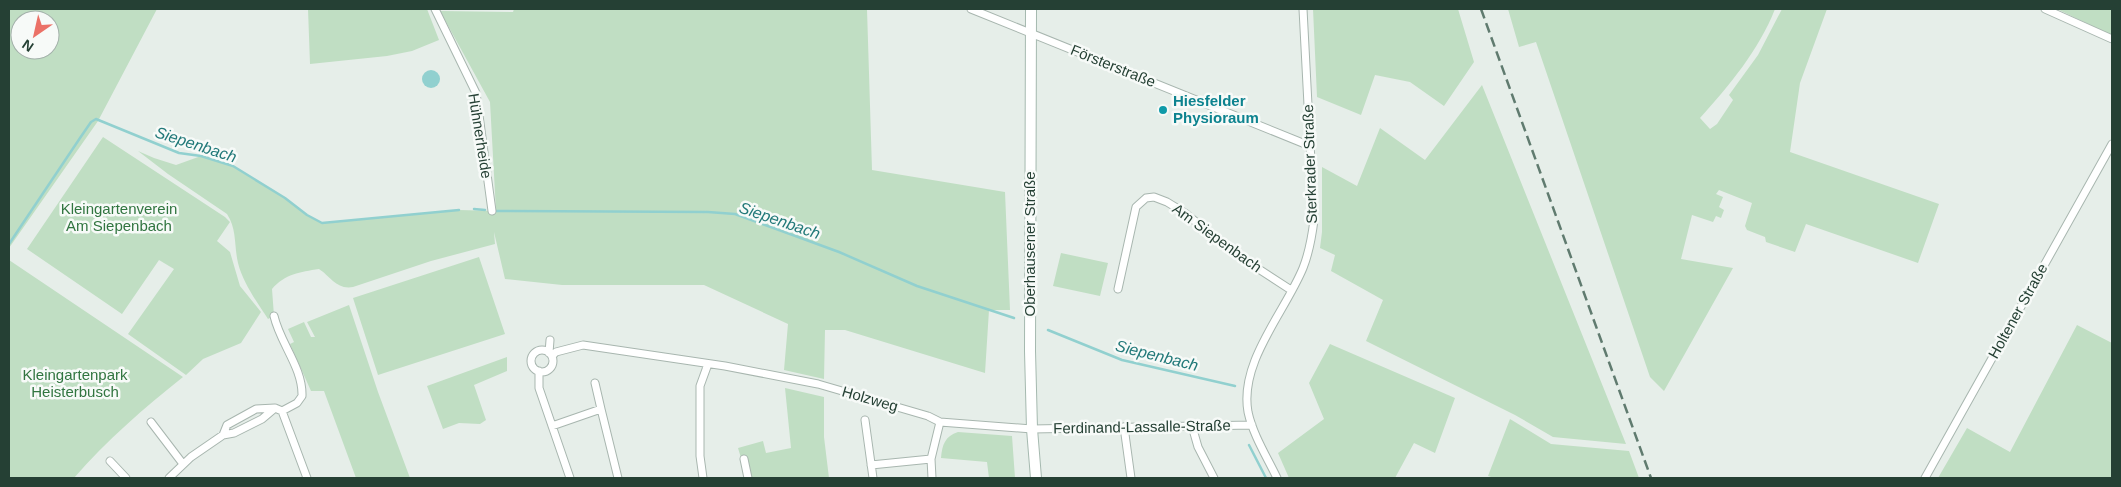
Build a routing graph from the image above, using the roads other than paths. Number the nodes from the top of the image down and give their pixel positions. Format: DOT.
graph roads {
  1 [pos="435,9"];
  2 [pos="971,9"];
  3 [pos="1032,9"];
  4 [pos="1304,9"];
  5 [pos="2045,9"];
  6 [pos="1031,33"];
  7 [pos="2112,38"];
  8 [pos="2112,144"];
  9 [pos="1310,146"];
  10 [pos="492,211"];
  11 [pos="1118,289"];
  12 [pos="1291,290"];
  13 [pos="274,316"];
  14 [pos="550,340"];
  15 [pos="564,342"];
  16 [pos="568,349"];
  17 [pos="550,354"];
  18 [pos="708,364"];
  19 [pos="539,371"];
  20 [pos="595,383"];
  21 [pos="601,409"];
  22 [pos="279,410"];
  23 [pos="865,420"];
  24 [pos="151,422"];
  25 [pos="940,422"];
  26 [pos="1252,425"];
  27 [pos="552,426"];
  28 [pos="1192,426"];
  29 [pos="1124,427"];
  30 [pos="1032,429"];
  31 [pos="223,434"];
  32 [pos="744,459"];
  33 [pos="931,459"];
  34 [pos="110,462"];
  35 [pos="183,464"];
  36 [pos="871,465"];
  37 [pos="126,478"];
  38 [pos="169,478"];
  39 [pos="307,478"];
  40 [pos="570,478"];
  41 [pos="618,478"];
  42 [pos="703,478"];
  43 [pos="748,478"];
  44 [pos="873,478"];
  45 [pos="932,478"];
  46 [pos="1036,478"];
  47 [pos="1131,478"];
  48 [pos="1214,478"];
  49 [pos="1277,478"];
  50 [pos="1925,478"];
  1 -- 10 [label="street, Hühnerheide"];
  2 -- 6 [label="street, Försterstraße"];
  3 -- 6 [label="main road, Oberhausener Straße"];
  4 -- 9 [label="street, Sterkrader Straße"];
  5 -- 7 [label="street"];
  6 -- 9 [label="street, Försterstraße"];
  6 -- 30 [label="main road, Oberhausener Straße"];
  8 -- 50 [label="street, Holtener Straße"];
  9 -- 12 [label="street, Sterkrader Straße"];
  11 -- 12 [label="street, Am Siepenbach"];
  12 -- 26 [label="street, Sterkrader Straße"];
  13 -- 22 [label="street"];
  14 -- 17 [label="street"];
  15 -- 16 [label="street"];
  16 -- 17 [label="street, Holzweg"];
  16 -- 18 [label="street, Holzweg"];
  17 -- 19 [label="street"];
  17 -- 19 [label="street"];
  18 -- 25 [label="street, Holzweg"];
  18 -- 42 [label="street"];
  19 -- 27 [label="street"];
  20 -- 21 [label="street"];
  21 -- 27 [label="street"];
  21 -- 41 [label="street"];
  22 -- 31 [label="street"];
  22 -- 31 [label="street"];
  22 -- 39 [label="street"];
  23 -- 36 [label="street"];
  24 -- 35 [label="street"];
  25 -- 30 [label="street, Holzweg"];
  25 -- 33 [label="street"];
  26 -- 28 [label="street, Ferdinand-Lassalle-Straße"];
  26 -- 49 [label="street, Sterkrader Straße"];
  27 -- 40 [label="street"];
  28 -- 29 [label="street, Ferdinand-Lassalle-Straße"];
  28 -- 48 [label="street"];
  29 -- 30 [label="street, Ferdinand-Lassalle-Straße"];
  29 -- 47 [label="street"];
  30 -- 46 [label="main road, Oberhausener Straße"];
  31 -- 35 [label="street"];
  32 -- 43 [label="street"];
  33 -- 36 [label="street"];
  33 -- 45 [label="street"];
  34 -- 37 [label="street"];
  35 -- 38 [label="street"];
  36 -- 44 [label="street"];
}
